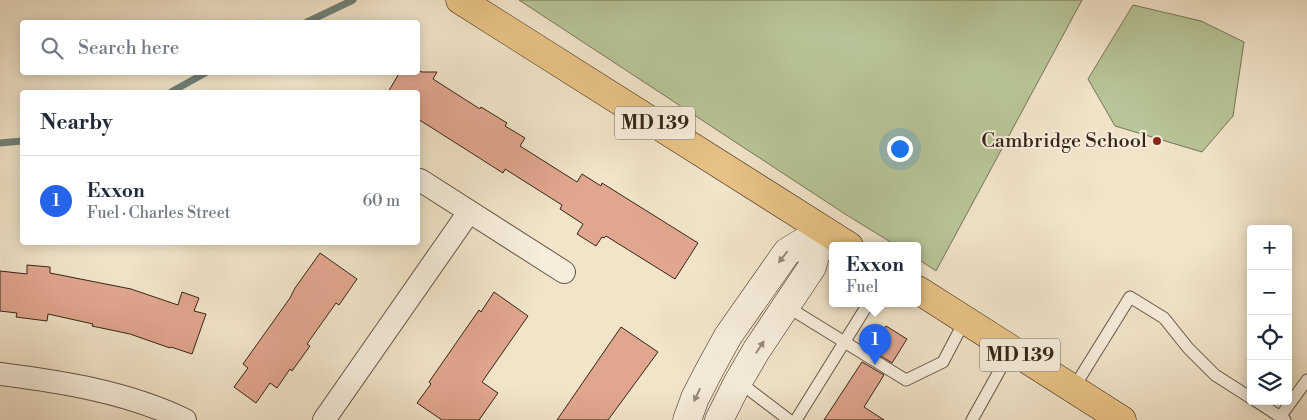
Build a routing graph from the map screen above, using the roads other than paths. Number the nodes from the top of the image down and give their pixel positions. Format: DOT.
graph roads {
  1 [pos="460,0"];
  2 [pos="420,180"];
  3 [pos="469,212"];
  4 [pos="823,230"];
  5 [pos="842,242"];
  6 [pos="564,272"];
  7 [pos="921,292"];
  8 [pos="786,306"];
  9 [pos="866,307"];
  10 [pos="965,320"];
  11 [pos="845,342"];
  12 [pos="1011,350"];
  13 [pos="0,374"];
  14 [pos="1307,380"];
  15 [pos="738,382"];
  16 [pos="1073,388"];
  17 [pos="1247,395"];
  18 [pos="1262,405"];
  19 [pos="1113,418"];
  20 [pos="1283,418"];
  21 [pos="185,420"];
  22 [pos="324,420"];
  23 [pos="687,420"];
  24 [pos="719,420"];
  25 [pos="789,420"];
  26 [pos="796,420"];
  27 [pos="972,420"];
  1 -- 4 [label="main road, MD 139"];
  2 -- 3 [label="street"];
  3 -- 6 [label="street"];
  3 -- 22 [label="street"];
  4 -- 5 [label="main road, MD 139"];
  4 -- 8 [label="street"];
  4 -- 23 [label="street, one-way"];
  7 -- 10 [label="main road, MD 139"];
  8 -- 11 [label="lane"];
  15 -- 8 [label="street, one-way"];
  9 -- 11 [label="lane"];
  10 -- 11 [label="lane"];
  10 -- 12 [label="main road, MD 139"];
  11 -- 26 [label="lane"];
  12 -- 16 [label="main road, MD 139"];
  12 -- 27 [label="lane"];
  13 -- 21 [label="street"];
  14 -- 20 [label="lane"];
  15 -- 24 [label="street"];
  15 -- 25 [label="lane"];
  16 -- 17 [label="lane"];
  16 -- 19 [label="main road, MD 139"];
  18 -- 20 [label="lane"];
}
